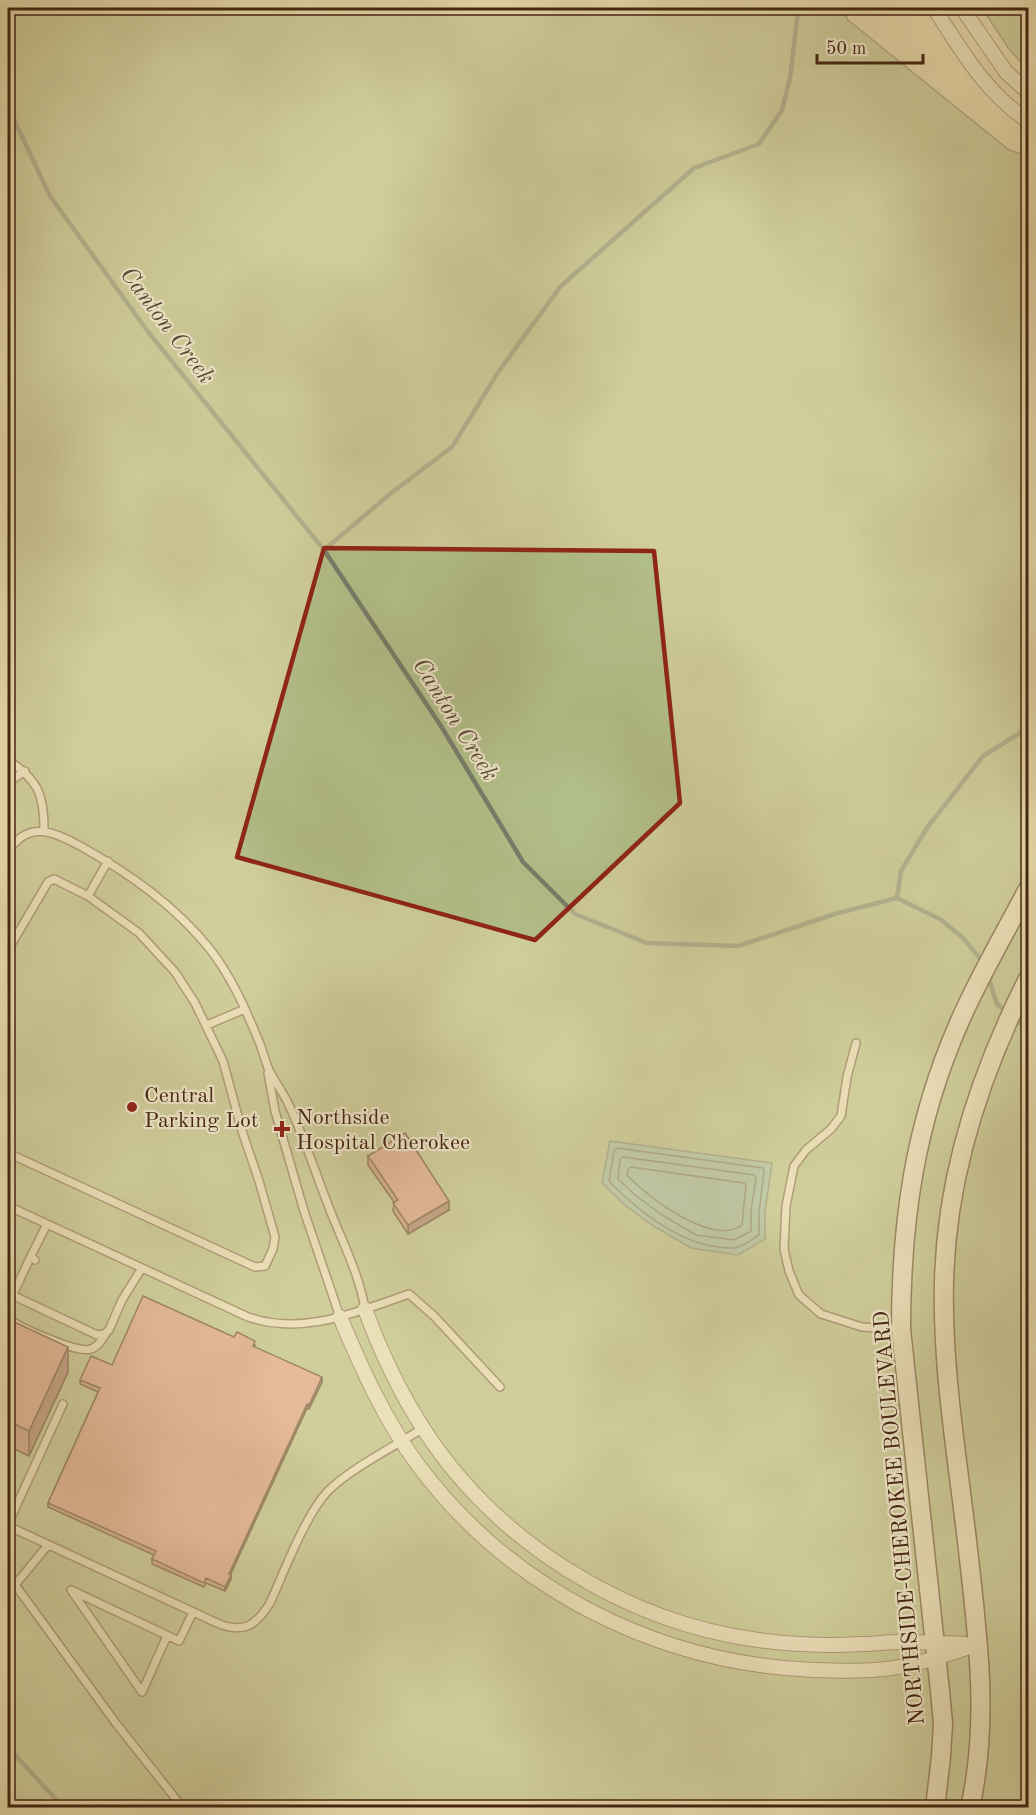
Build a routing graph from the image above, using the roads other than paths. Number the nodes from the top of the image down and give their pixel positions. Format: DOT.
graph roads {
  1 [pos="934,8"];
  2 [pos="962,8"];
  3 [pos="1029,92"];
  4 [pos="1029,121"];
  5 [pos="8,760"];
  6 [pos="25,771"];
  7 [pos="8,787"];
  8 [pos="44,830"];
  9 [pos="8,852"];
  10 [pos="108,861"];
  11 [pos="1029,889"];
  12 [pos="88,896"];
  13 [pos="8,950"];
  14 [pos="1029,979"];
  15 [pos="246,1009"];
  16 [pos="207,1025"];
  17 [pos="856,1043"];
  18 [pos="268,1068"];
  19 [pos="8,1153"];
  20 [pos="8,1206"];
  21 [pos="47,1224"];
  22 [pos="142,1268"];
  23 [pos="12,1295"];
  24 [pos="8,1305"];
  25 [pos="364,1310"];
  26 [pos="340,1317"];
  27 [pos="8,1318"];
  28 [pos="901,1329"];
  29 [pos="109,1330"];
  30 [pos="500,1387"];
  31 [pos="63,1404"];
  32 [pos="423,1428"];
  33 [pos="402,1442"];
  34 [pos="8,1525"];
  35 [pos="48,1545"];
  36 [pos="8,1575"];
  37 [pos="15,1585"];
  38 [pos="193,1612"];
  39 [pos="167,1636"];
  40 [pos="978,1644"];
  41 [pos="937,1650"];
  42 [pos="183,1808"];
  43 [pos="935,1808"];
  44 [pos="970,1808"];
  1 -- 4 [label="street"];
  2 -- 3 [label="street"];
  5 -- 6 [label="lane"];
  6 -- 7 [label="lane"];
  6 -- 8 [label="lane"];
  8 -- 9 [label="lane"];
  8 -- 10 [label="lane"];
  10 -- 12 [label="lane"];
  10 -- 15 [label="lane"];
  11 -- 28 [label="street, NORTHSIDE-CHEROKEE BOULEVARD"];
  12 -- 13 [label="lane"];
  12 -- 16 [label="lane"];
  14 -- 40 [label="street"];
  15 -- 16 [label="lane"];
  15 -- 18 [label="lane"];
  16 -- 19 [label="lane"];
  17 -- 28 [label="lane"];
  18 -- 25 [label="lane"];
  18 -- 26 [label="lane"];
  20 -- 21 [label="lane"];
  21 -- 22 [label="lane"];
  21 -- 23 [label="lane"];
  22 -- 26 [label="lane"];
  22 -- 29 [label="lane"];
  23 -- 24 [label="lane"];
  23 -- 29 [label="lane"];
  25 -- 26 [label="lane"];
  25 -- 30 [label="lane"];
  25 -- 32 [label="street"];
  26 -- 33 [label="street"];
  27 -- 29 [label="lane"];
  28 -- 41 [label="street, NORTHSIDE-CHEROKEE BOULEVARD"];
  31 -- 34 [label="lane"];
  32 -- 33 [label="lane"];
  32 -- 41 [label="street"];
  33 -- 38 [label="lane"];
  33 -- 41 [label="street"];
  34 -- 35 [label="lane"];
  35 -- 37 [label="lane"];
  35 -- 38 [label="lane"];
  36 -- 37 [label="lane"];
  37 -- 42 [label="lane"];
  38 -- 39 [label="lane"];
  39 -- 39 [label="lane"];
  40 -- 41 [label="street"];
  40 -- 44 [label="street"];
  41 -- 43 [label="street, NORTHSIDE-CHEROKEE BOULEVARD"];
}
